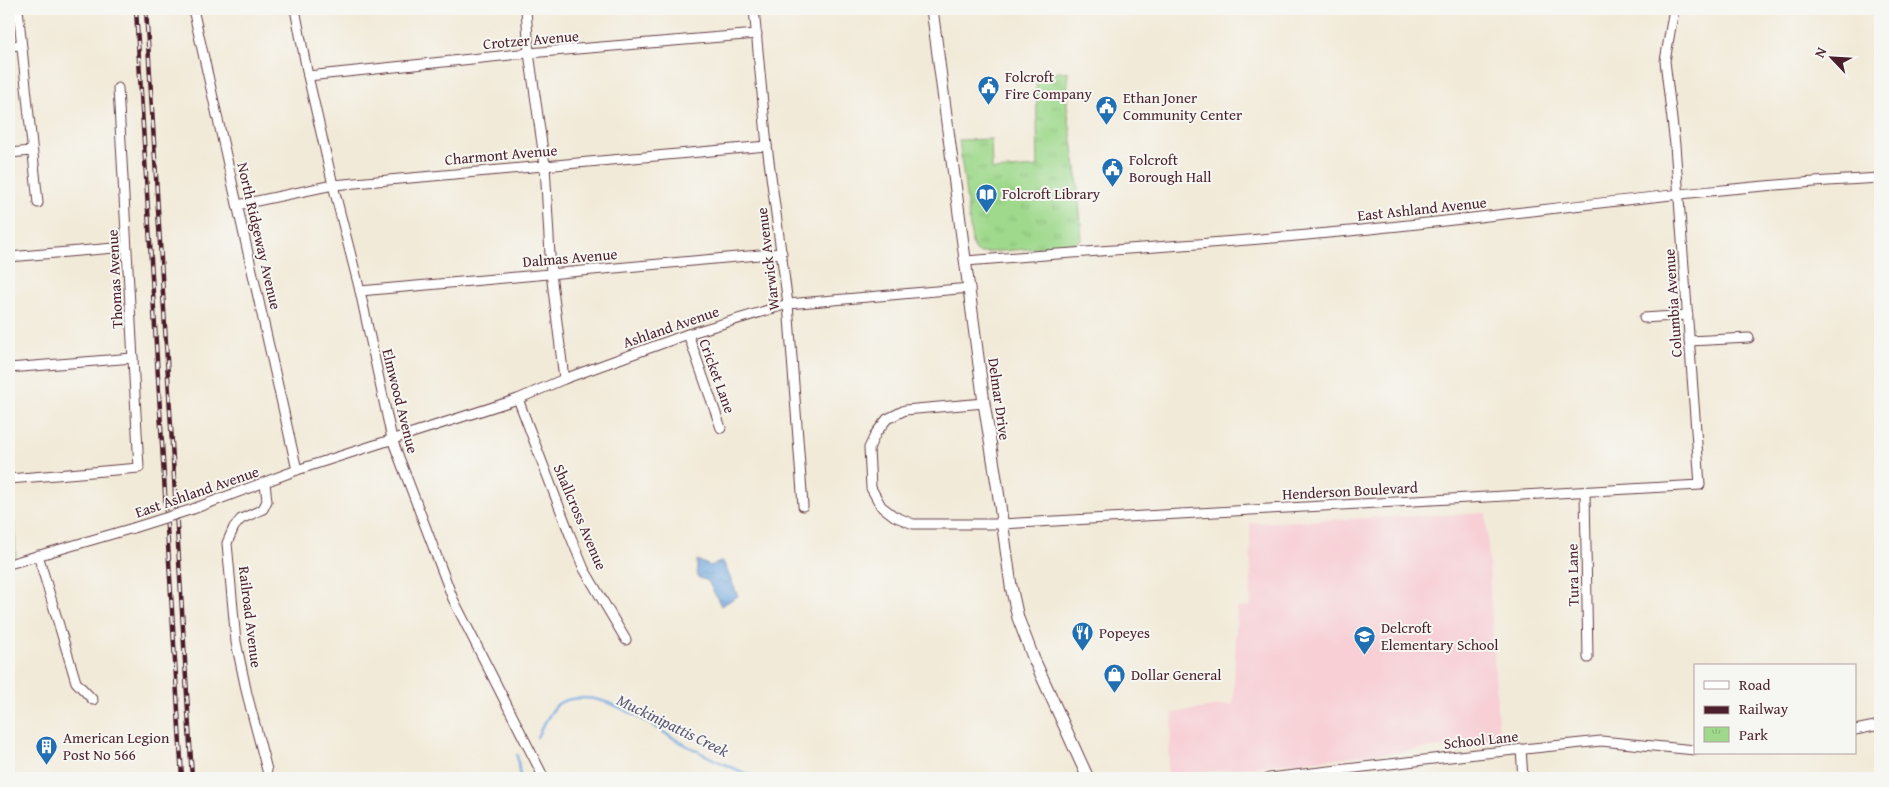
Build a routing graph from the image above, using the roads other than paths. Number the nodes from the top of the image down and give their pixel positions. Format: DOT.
graph roads {
  1 [pos="18,9"];
  2 [pos="193,9"];
  3 [pos="295,9"];
  4 [pos="526,9"];
  5 [pos="754,9"];
  6 [pos="932,9"];
  7 [pos="1674,9"];
  8 [pos="757,34"];
  9 [pos="21,45"];
  10 [pos="9,46"];
  11 [pos="529,53"];
  12 [pos="308,76"];
  13 [pos="118,88"];
  14 [pos="767,146"];
  15 [pos="32,151"];
  16 [pos="9,153"];
  17 [pos="545,165"];
  18 [pos="1880,178"];
  19 [pos="332,185"];
  20 [pos="1678,194"];
  21 [pos="38,203"];
  22 [pos="238,205"];
  23 [pos="126,247"];
  24 [pos="782,253"];
  25 [pos="9,256"];
  26 [pos="966,261"];
  27 [pos="552,274"];
  28 [pos="970,288"];
  29 [pos="360,291"];
  30 [pos="788,304"];
  31 [pos="1688,315"];
  32 [pos="1644,318"];
  33 [pos="688,334"];
  34 [pos="1749,338"];
  35 [pos="1689,341"];
  36 [pos="133,358"];
  37 [pos="9,368"];
  38 [pos="564,380"];
  39 [pos="518,399"];
  40 [pos="984,404"];
  41 [pos="721,428"];
  42 [pos="392,439"];
  43 [pos="297,470"];
  44 [pos="9,479"];
  45 [pos="265,483"];
  46 [pos="1700,485"];
  47 [pos="1585,492"];
  48 [pos="803,506"];
  49 [pos="1002,524"];
  50 [pos="38,555"];
  51 [pos="9,564"];
  52 [pos="626,640"];
  53 [pos="1588,658"];
  54 [pos="93,700"];
  55 [pos="1880,725"];
  56 [pos="1856,730"];
  57 [pos="1521,749"];
  58 [pos="1694,750"];
  59 [pos="268,770"];
  60 [pos="544,778"];
  61 [pos="1088,778"];
  62 [pos="1269,778"];
  63 [pos="1522,778"];
  1 -- 9 [label="street"];
  2 -- 22 [label="street, North Ridgeway Avenue"];
  3 -- 12 [label="street, Elmwood Avenue"];
  4 -- 11 [label="street"];
  5 -- 8 [label="street, Warwick Avenue"];
  6 -- 26 [label="street, Delmar Drive"];
  7 -- 20 [label="street, Columbia Avenue"];
  8 -- 11 [label="street, Crotzer Avenue"];
  8 -- 14 [label="street, Warwick Avenue"];
  9 -- 10 [label="street"];
  9 -- 15 [label="street"];
  11 -- 12 [label="street, Crotzer Avenue"];
  11 -- 17 [label="street"];
  12 -- 19 [label="street, Elmwood Avenue"];
  13 -- 23 [label="street, Thomas Avenue"];
  14 -- 17 [label="street, Charmont Avenue"];
  14 -- 24 [label="street, Warwick Avenue"];
  15 -- 16 [label="street"];
  15 -- 21 [label="street"];
  17 -- 19 [label="street, Charmont Avenue"];
  17 -- 27 [label="street"];
  18 -- 20 [label="street, East Ashland Avenue"];
  19 -- 22 [label="street, Charmont Avenue"];
  19 -- 29 [label="street, Elmwood Avenue"];
  20 -- 26 [label="street, East Ashland Avenue"];
  20 -- 31 [label="street, Columbia Avenue"];
  22 -- 43 [label="street, North Ridgeway Avenue"];
  23 -- 25 [label="street"];
  23 -- 36 [label="street, Thomas Avenue"];
  24 -- 27 [label="street, Dalmas Avenue"];
  24 -- 30 [label="street, Warwick Avenue"];
  26 -- 28 [label="street, Delmar Drive"];
  27 -- 29 [label="street, Dalmas Avenue"];
  27 -- 38 [label="street"];
  28 -- 30 [label="street, Ashland Avenue"];
  28 -- 40 [label="street, Delmar Drive"];
  29 -- 42 [label="street, Elmwood Avenue"];
  30 -- 33 [label="street, Ashland Avenue"];
  30 -- 48 [label="street, Warwick Avenue"];
  31 -- 32 [label="street"];
  31 -- 35 [label="street, Columbia Avenue"];
  33 -- 38 [label="street, Ashland Avenue"];
  33 -- 41 [label="street, Cricket Lane"];
  34 -- 35 [label="street"];
  35 -- 46 [label="street, Columbia Avenue"];
  36 -- 37 [label="street"];
  36 -- 44 [label="street, Thomas Avenue"];
  38 -- 39 [label="street, Ashland Avenue"];
  39 -- 42 [label="street, Ashland Avenue"];
  39 -- 52 [label="street, Shallcross Avenue"];
  40 -- 49 [label="street, Delmar Drive"];
  40 -- 49 [label="street, Henderson Boulevard"];
  42 -- 43 [label="street, East Ashland Avenue"];
  42 -- 60 [label="street, Elmwood Avenue"];
  43 -- 45 [label="street, East Ashland Avenue"];
  45 -- 50 [label="street, East Ashland Avenue, bridge"];
  45 -- 59 [label="street, Railroad Avenue"];
  46 -- 47 [label="street, Henderson Boulevard"];
  47 -- 49 [label="street, Henderson Boulevard"];
  47 -- 53 [label="street, Tura Lane"];
  49 -- 61 [label="street, Delmar Drive"];
  50 -- 51 [label="street, East Ashland Avenue"];
  50 -- 54 [label="street"];
  55 -- 56 [label="street"];
  57 -- 58 [label="street, School Lane"];
  57 -- 62 [label="street, School Lane"];
  57 -- 63 [label="street"];
}
